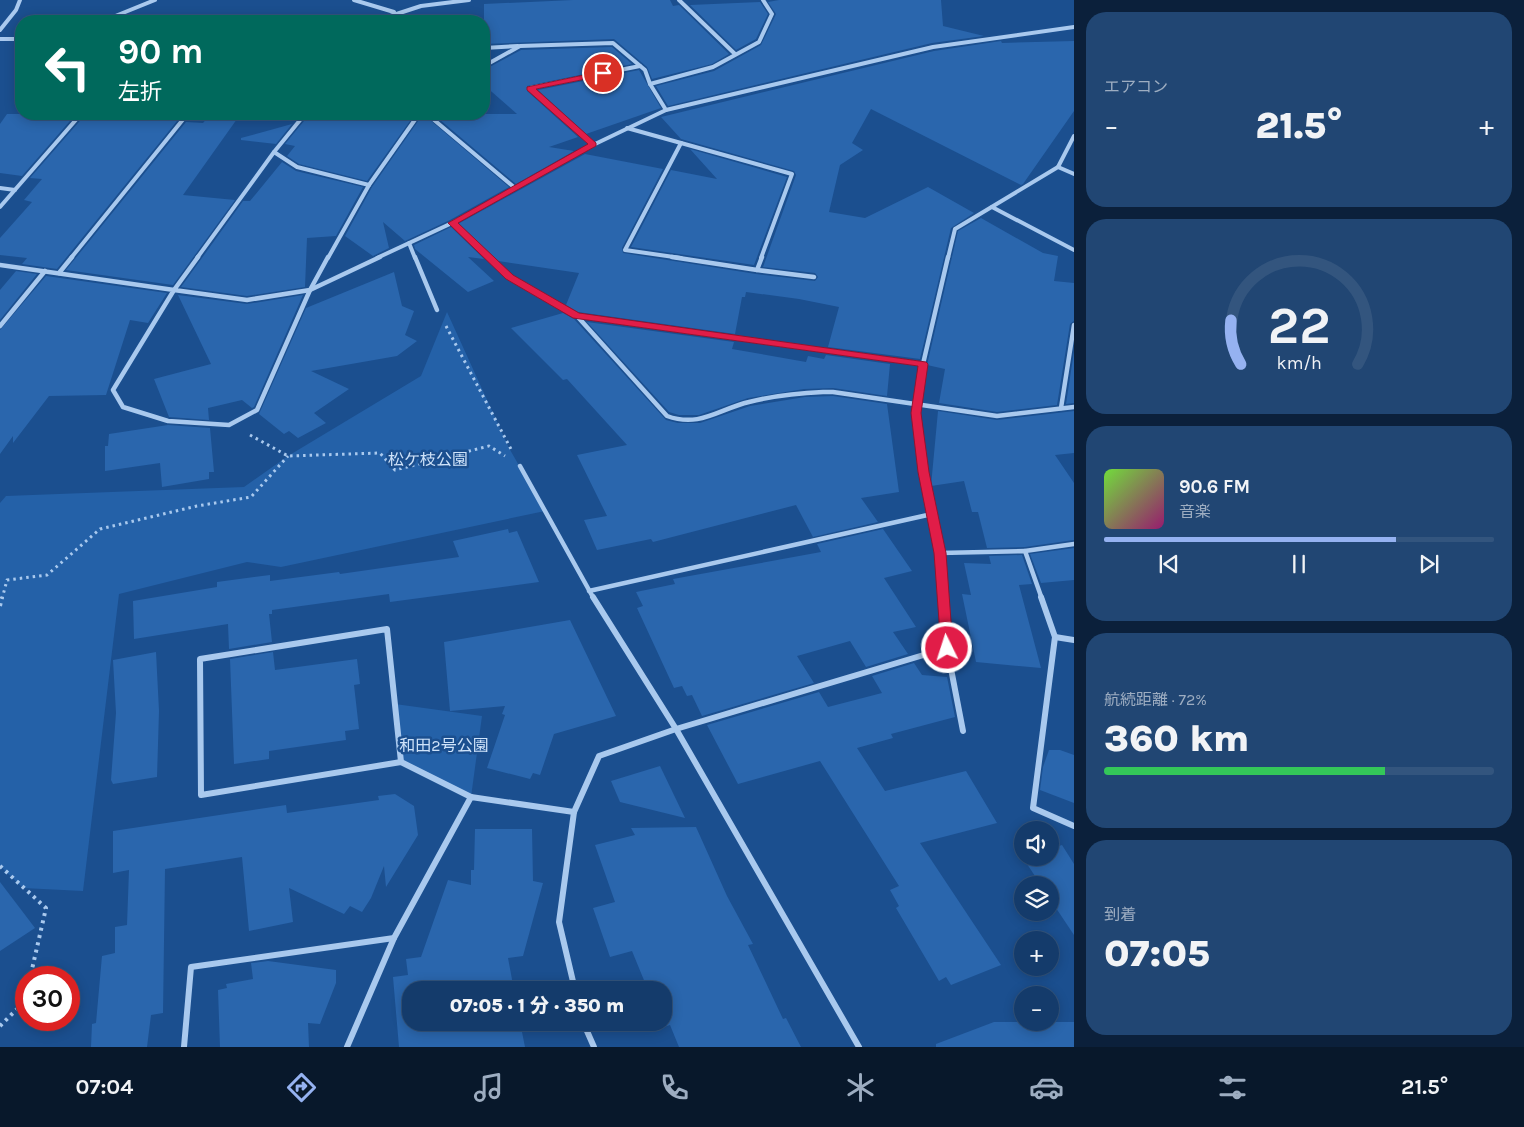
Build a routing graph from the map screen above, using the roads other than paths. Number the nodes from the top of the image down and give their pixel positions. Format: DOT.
graph roads {
  1 [pos="20,0"];
  2 [pos="155,0"];
  3 [pos="354,0"];
  4 [pos="469,0"];
  5 [pos="679,0"];
  6 [pos="763,0"];
  7 [pos="394,12"];
  8 [pos="118,15"];
  9 [pos="388,15"];
  10 [pos="1074,27"];
  11 [pos="0,30"];
  12 [pos="0,39"];
  13 [pos="15,39"];
  14 [pos="520,46"];
  15 [pos="490,48"];
  16 [pos="735,54"];
  17 [pos="490,63"];
  18 [pos="640,66"];
  19 [pos="650,84"];
  20 [pos="666,110"];
  21 [pos="76,120"];
  22 [pos="183,120"];
  23 [pos="300,120"];
  24 [pos="415,120"];
  25 [pos="434,120"];
  26 [pos="627,128"];
  27 [pos="1074,136"];
  28 [pos="682,142"];
  29 [pos="593,144"];
  30 [pos="274,152"];
  31 [pos="1058,167"];
  32 [pos="1074,174"];
  33 [pos="369,185"];
  34 [pos="0,188"];
  35 [pos="515,188"];
  36 [pos="15,190"];
  37 [pos="0,207"];
  38 [pos="992,207"];
  39 [pos="452,223"];
  40 [pos="409,243"];
  41 [pos="1074,250"];
  42 [pos="0,265"];
  43 [pos="757,270"];
  44 [pos="45,271"];
  45 [pos="59,273"];
  46 [pos="814,277"];
  47 [pos="174,290"];
  48 [pos="310,290"];
  49 [pos="437,310"];
  50 [pos="577,316"];
  51 [pos="1074,325"];
  52 [pos="0,326"];
  53 [pos="923,364"];
  54 [pos="917,405"];
  55 [pos="1074,407"];
  56 [pos="1061,408"];
  57 [pos="520,466"];
  58 [pos="932,514"];
  59 [pos="1074,544"];
  60 [pos="1025,551"];
  61 [pos="940,553"];
  62 [pos="588,591"];
  63 [pos="1055,637"];
  64 [pos="1074,640"];
  65 [pos="947,648"];
  66 [pos="676,729"];
  67 [pos="963,731"];
  68 [pos="401,762"];
  69 [pos="470,797"];
  70 [pos="574,812"];
  71 [pos="1074,826"];
  72 [pos="394,938"];
  73 [pos="573,981"];
  74 [pos="587,1031"];
  75 [pos="184,1047"];
  76 [pos="347,1047"];
  77 [pos="594,1047"];
  78 [pos="859,1047"];
  1 -- 11 [label="street"];
  2 -- 8 [label="street"];
  3 -- 7 [label="street"];
  4 -- 7 [label="street"];
  5 -- 16 [label="street"];
  6 -- 16 [label="street"];
  7 -- 9 [label="street"];
  10 -- 20 [label="street"];
  12 -- 13 [label="street"];
  14 -- 15 [label="street"];
  14 -- 17 [label="street"];
  14 -- 18 [label="street"];
  16 -- 19 [label="street"];
  18 -- 19 [label="street"];
  18 -- 29 [label="street"];
  19 -- 20 [label="street"];
  20 -- 26 [label="street"];
  21 -- 36 [label="street"];
  22 -- 45 [label="street"];
  23 -- 30 [label="street"];
  24 -- 33 [label="street"];
  25 -- 35 [label="street"];
  26 -- 28 [label="street"];
  26 -- 29 [label="street"];
  27 -- 31 [label="street"];
  28 -- 43 [label="street"];
  28 -- 43 [label="street"];
  29 -- 35 [label="street"];
  30 -- 33 [label="street"];
  30 -- 47 [label="street"];
  31 -- 32 [label="street"];
  31 -- 38 [label="street"];
  33 -- 48 [label="street"];
  34 -- 36 [label="street"];
  35 -- 39 [label="street"];
  36 -- 37 [label="street"];
  38 -- 41 [label="street"];
  38 -- 53 [label="street"];
  39 -- 40 [label="street"];
  39 -- 50 [label="street"];
  40 -- 48 [label="street"];
  40 -- 49 [label="street"];
  42 -- 44 [label="street"];
  43 -- 46 [label="street"];
  44 -- 45 [label="street"];
  44 -- 52 [label="street"];
  45 -- 47 [label="street"];
  47 -- 48 [label="street"];
  47 -- 48 [label="street"];
  50 -- 53 [label="street"];
  50 -- 54 [label="street"];
  51 -- 56 [label="street"];
  53 -- 54 [label="street"];
  54 -- 56 [label="street"];
  54 -- 58 [label="street"];
  55 -- 56 [label="street"];
  57 -- 62 [label="street"];
  58 -- 61 [label="street"];
  58 -- 62 [label="street"];
  59 -- 60 [label="street"];
  60 -- 61 [label="street"];
  60 -- 63 [label="street"];
  61 -- 65 [label="street"];
  62 -- 66 [label="street"];
  63 -- 64 [label="street"];
  63 -- 71 [label="street"];
  65 -- 66 [label="street"];
  65 -- 67 [label="street"];
  66 -- 70 [label="street"];
  66 -- 78 [label="street"];
  68 -- 68 [label="street"];
  68 -- 69 [label="street"];
  69 -- 70 [label="street"];
  69 -- 72 [label="street"];
  70 -- 73 [label="street"];
  72 -- 75 [label="street"];
  72 -- 76 [label="street"];
  74 -- 77 [label="street"];
}
